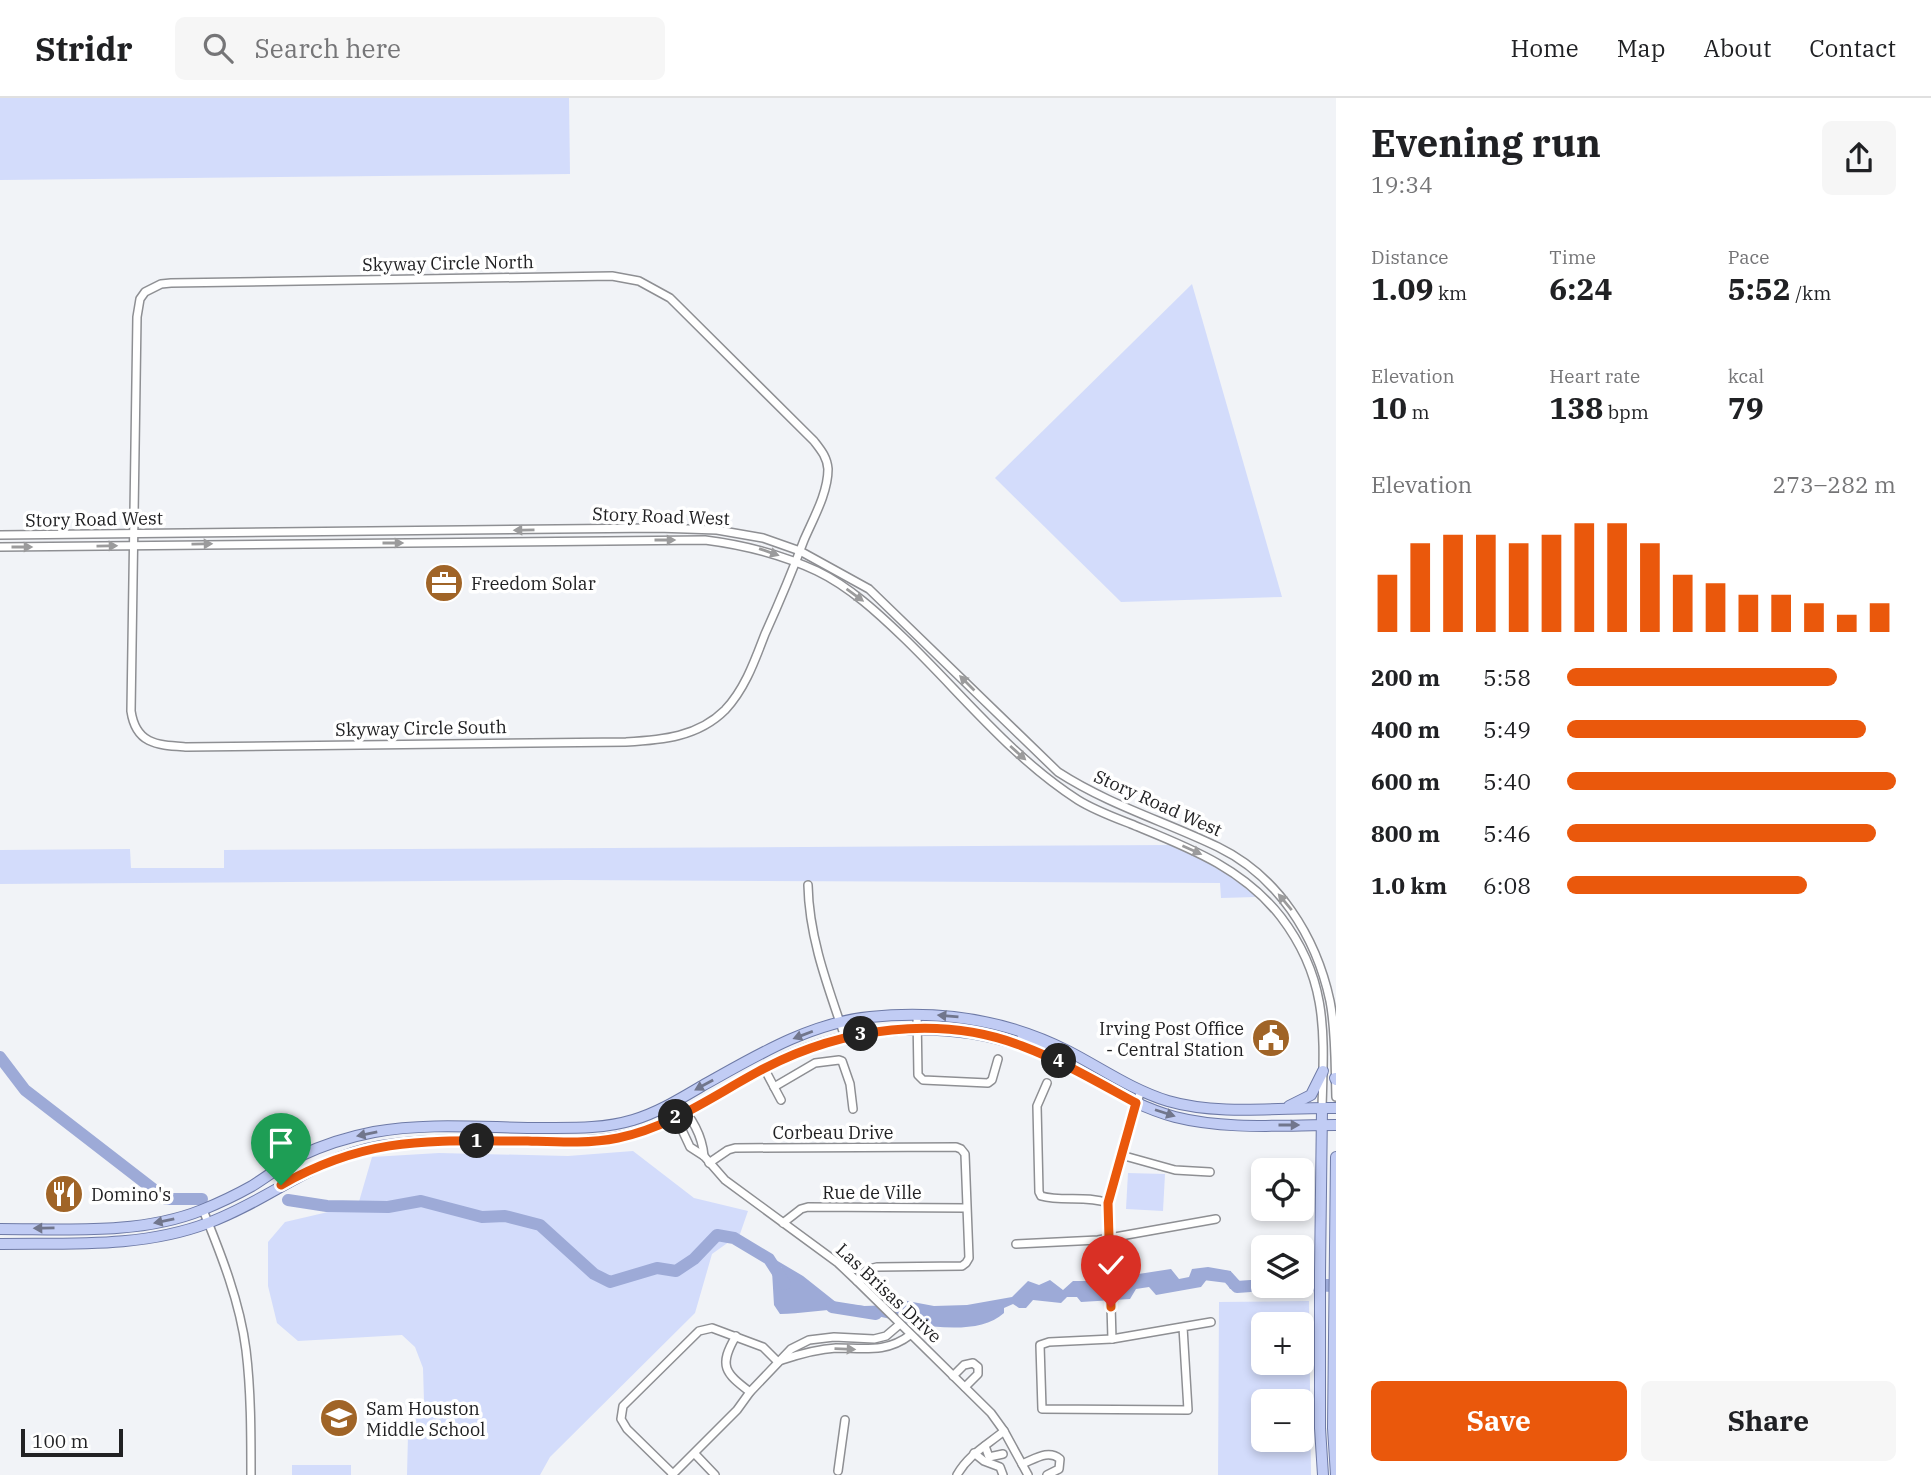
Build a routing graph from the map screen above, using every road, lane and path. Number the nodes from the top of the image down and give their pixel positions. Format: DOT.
graph roads {
  1 [pos="641,528"];
  2 [pos="567,530"];
  3 [pos="134,534"];
  4 [pos="0,536"];
  5 [pos="572,540"];
  6 [pos="641,540"];
  7 [pos="134,545"];
  8 [pos="0,547"];
  9 [pos="800,551"];
  10 [pos="795,562"];
  11 [pos="1219,848"];
  12 [pos="1212,859"];
  13 [pos="808,885"];
  14 [pos="1319,961"];
  15 [pos="1309,966"];
  16 [pos="917,1014"];
  17 [pos="840,1023"];
  18 [pos="918,1029"];
  19 [pos="845,1037"];
  20 [pos="1008,1041"];
  21 [pos="1061,1048"];
  22 [pos="998,1059"];
  23 [pos="764,1068"];
  24 [pos="1323,1071"];
  25 [pos="1336,1079"];
  26 [pos="1047,1083"];
  27 [pos="774,1087"];
  28 [pos="1141,1091"];
  29 [pos="1336,1097"];
  30 [pos="781,1100"];
  31 [pos="676,1101"];
  32 [pos="1136,1103"];
  33 [pos="853,1108"];
  34 [pos="1283,1108"];
  35 [pos="1322,1108"];
  36 [pos="1336,1108"];
  37 [pos="688,1112"];
  38 [pos="676,1117"];
  39 [pos="1323,1125"];
  40 [pos="1336,1125"];
  41 [pos="1121,1155"];
  42 [pos="298,1157"];
  43 [pos="1336,1157"];
  44 [pos="706,1160"];
  45 [pos="282,1166"];
  46 [pos="304,1172"];
  47 [pos="1210,1172"];
  48 [pos="289,1180"];
  49 [pos="1108,1203"];
  50 [pos="1322,1203"];
  51 [pos="1335,1203"];
  52 [pos="966,1208"];
  53 [pos="203,1210"];
  54 [pos="1216,1219"];
  55 [pos="209,1223"];
  56 [pos="783,1223"];
  57 [pos="80,1228"];
  58 [pos="0,1229"];
  59 [pos="1108,1237"];
  60 [pos="81,1242"];
  61 [pos="0,1244"];
  62 [pos="1016,1244"];
  63 [pos="1334,1273"];
  64 [pos="857,1281"];
  65 [pos="1211,1322"];
  66 [pos="900,1324"];
  67 [pos="1183,1327"];
  68 [pos="910,1335"];
  69 [pos="736,1336"];
  70 [pos="1112,1339"];
  71 [pos="778,1362"];
  72 [pos="953,1376"];
  73 [pos="965,1387"];
  74 [pos="750,1392"];
  75 [pos="1321,1411"];
  76 [pos="1335,1411"];
  77 [pos="845,1420"];
  78 [pos="1320,1428"];
  79 [pos="1335,1429"];
  80 [pos="1004,1431"];
  81 [pos="985,1446"];
  82 [pos="1013,1447"];
  83 [pos="974,1453"];
  84 [pos="695,1454"];
  85 [pos="1003,1454"];
  86 [pos="1022,1464"];
  87 [pos="994,1465"];
  88 [pos="1322,1470"];
  89 [pos="1335,1470"];
  90 [pos="838,1471"];
  91 [pos="251,1475"];
  92 [pos="673,1475"];
  93 [pos="715,1475"];
  94 [pos="957,1475"];
  95 [pos="1003,1475"];
  96 [pos="1028,1475"];
  97 [pos="1047,1475"];
  1 -- 2 [label="street, Story Road West"];
  1 -- 6 [label="street"];
  1 -- 9 [label="street, Story Road West"];
  2 -- 3 [label="street, Story Road West, one-way"];
  2 -- 5 [label="street"];
  3 -- 4 [label="street, Story Road West"];
  3 -- 7 [label="street, Skyway Circle South"];
  3 -- 9 [label="street, Skyway Circle North"];
  5 -- 6 [label="street, Story Road West"];
  7 -- 5 [label="street, Story Road West, one-way"];
  6 -- 10 [label="street, Story Road West, one-way"];
  8 -- 7 [label="street, Story Road West, one-way"];
  7 -- 10 [label="street, Skyway Circle South"];
  9 -- 10 [label="street, Skyway Circle South"];
  11 -- 9 [label="street, Story Road West, one-way"];
  10 -- 12 [label="street, Story Road West, one-way"];
  11 -- 12 [label="street"];
  14 -- 11 [label="street, Story Road West, one-way"];
  12 -- 15 [label="street, Story Road West"];
  13 -- 17 [label="street"];
  14 -- 15 [label="street"];
  14 -- 25 [label="street, Story Road West"];
  15 -- 24 [label="street, Story Road West"];
  16 -- 17 [label="main road"];
  16 -- 18 [label="street"];
  21 -- 16 [label="main road, one-way"];
  17 -- 19 [label="street"];
  17 -- 31 [label="main road, one-way"];
  18 -- 19 [label="main road"];
  18 -- 20 [label="main road"];
  18 -- 22 [label="street"];
  19 -- 23 [label="main road"];
  20 -- 21 [label="main road"];
  20 -- 32 [label="main road"];
  21 -- 28 [label="main road"];
  23 -- 27 [label="street"];
  23 -- 37 [label="main road"];
  24 -- 34 [label="main road"];
  24 -- 35 [label="street, Story Road West"];
  25 -- 29 [label="street, Story Road West"];
  26 -- 49 [label="street"];
  27 -- 30 [label="street"];
  27 -- 33 [label="street"];
  28 -- 32 [label="street"];
  28 -- 34 [label="main road"];
  31 -- 37 [label="street, Las Brisas Drive"];
  31 -- 38 [label="street, Las Brisas Drive"];
  31 -- 42 [label="main road, one-way"];
  32 -- 39 [label="main road, one-way"];
  32 -- 41 [label="street"];
  34 -- 35 [label="main road"];
  35 -- 36 [label="main road"];
  35 -- 39 [label="main road"];
  37 -- 38 [label="main road"];
  37 -- 44 [label="street, Las Brisas Drive"];
  38 -- 44 [label="street, Las Brisas Drive"];
  38 -- 46 [label="main road"];
  39 -- 40 [label="main road"];
  39 -- 50 [label="main road"];
  41 -- 47 [label="street"];
  41 -- 49 [label="street"];
  42 -- 45 [label="main road"];
  42 -- 46 [label="main road"];
  43 -- 51 [label="main road"];
  44 -- 52 [label="street, Corbeau Drive"];
  44 -- 56 [label="street, Las Brisas Drive"];
  45 -- 48 [label="main road"];
  45 -- 53 [label="main road"];
  46 -- 48 [label="main road"];
  48 -- 55 [label="main road"];
  49 -- 59 [label="street"];
  50 -- 51 [label="main road"];
  50 -- 75 [label="main road"];
  51 -- 63 [label="main road"];
  52 -- 56 [label="street, Rue de Ville"];
  52 -- 64 [label="street"];
  53 -- 55 [label="street"];
  53 -- 57 [label="main road, one-way"];
  54 -- 59 [label="street"];
  55 -- 60 [label="main road"];
  55 -- 91 [label="street"];
  56 -- 64 [label="street, Las Brisas Drive"];
  57 -- 58 [label="main road, one-way"];
  57 -- 60 [label="main road"];
  59 -- 62 [label="street"];
  59 -- 70 [label="street"];
  60 -- 61 [label="main road"];
  63 -- 76 [label="main road"];
  64 -- 66 [label="street, Las Brisas Drive"];
  65 -- 67 [label="street"];
  66 -- 68 [label="street, Las Brisas Drive"];
  66 -- 71 [label="street"];
  67 -- 70 [label="street"];
  67 -- 70 [label="street"];
  71 -- 68 [label="street, one-way"];
  68 -- 72 [label="street, Las Brisas Drive"];
  69 -- 71 [label="street"];
  69 -- 74 [label="street"];
  69 -- 92 [label="street"];
  71 -- 74 [label="street"];
  72 -- 73 [label="street, Las Brisas Drive"];
  72 -- 73 [label="street"];
  73 -- 80 [label="street, Las Brisas Drive"];
  74 -- 84 [label="street"];
  75 -- 76 [label="street"];
  75 -- 78 [label="main road"];
  76 -- 79 [label="main road"];
  77 -- 90 [label="street"];
  78 -- 79 [label="street"];
  78 -- 88 [label="main road"];
  79 -- 89 [label="main road"];
  80 -- 81 [label="street"];
  80 -- 82 [label="street, Las Brisas Drive"];
  81 -- 83 [label="street"];
  81 -- 85 [label="street"];
  82 -- 85 [label="street"];
  82 -- 86 [label="street, Las Brisas Drive"];
  83 -- 87 [label="street"];
  83 -- 94 [label="street"];
  84 -- 92 [label="street"];
  84 -- 93 [label="street"];
  85 -- 87 [label="street"];
  86 -- 96 [label="street, Las Brisas Drive"];
  86 -- 97 [label="street"];
  87 -- 95 [label="street"];
  88 -- 89 [label="main road"];
}
